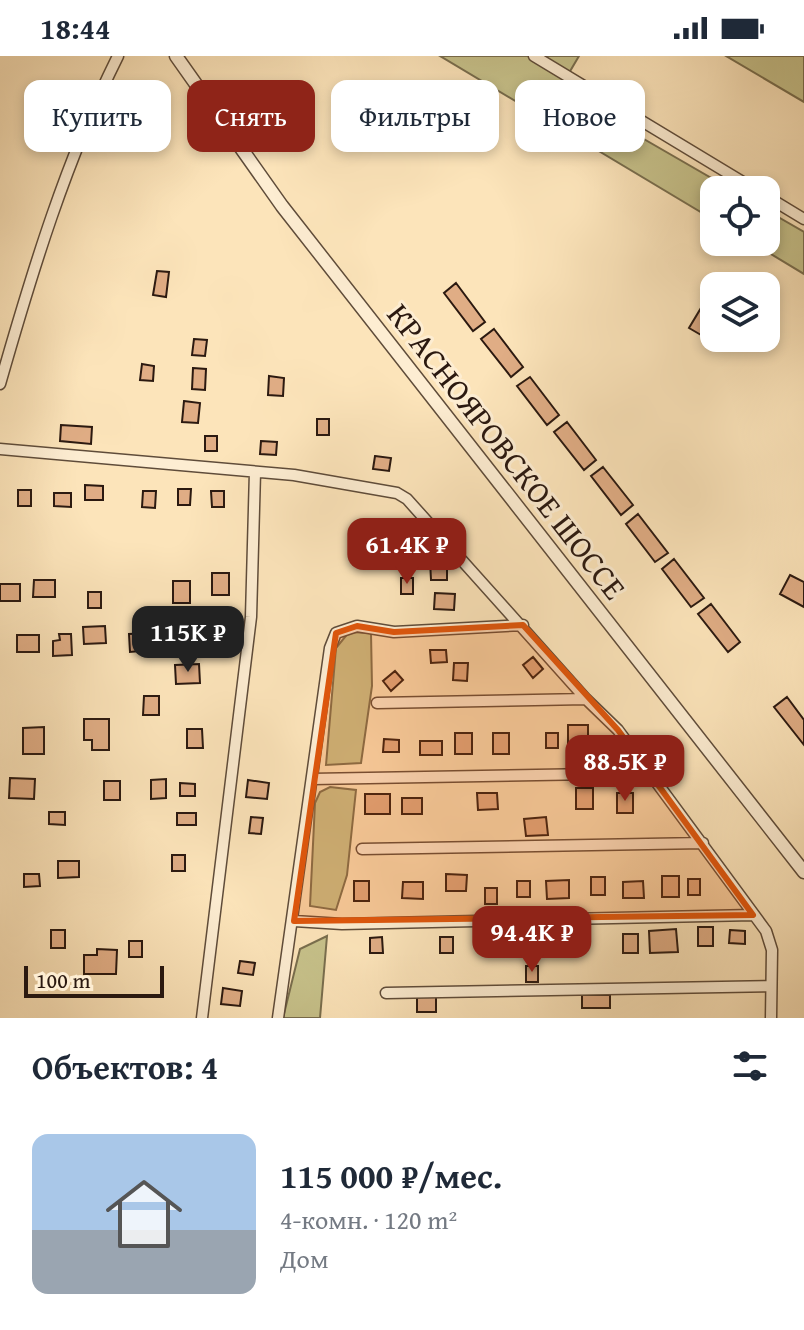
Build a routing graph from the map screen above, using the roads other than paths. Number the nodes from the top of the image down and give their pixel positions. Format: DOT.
graph roads {
  1 [pos="118,56"];
  2 [pos="176,56"];
  3 [pos="534,56"];
  4 [pos="733,176"];
  5 [pos="780,204"];
  6 [pos="804,219"];
  7 [pos="0,335"];
  8 [pos="14,336"];
  9 [pos="0,384"];
  10 [pos="0,449"];
  11 [pos="255,472"];
  12 [pos="523,625"];
  13 [pos="586,699"];
  14 [pos="377,703"];
  15 [pos="651,773"];
  16 [pos="312,779"];
  17 [pos="703,843"];
  18 [pos="362,849"];
  19 [pos="804,872"];
  20 [pos="753,915"];
  21 [pos="294,921"];
  22 [pos="771,986"];
  23 [pos="386,993"];
  24 [pos="202,1018"];
  25 [pos="278,1018"];
  26 [pos="771,1018"];
  1 -- 8 [label="street"];
  2 -- 19 [label="street, КРАСНОЯРОВСКОЕ ШОССЕ"];
  3 -- 4 [label="street"];
  5 -- 6 [label="street"];
  7 -- 8 [label="street"];
  8 -- 9 [label="street"];
  10 -- 11 [label="street"];
  11 -- 12 [label="street"];
  11 -- 24 [label="street"];
  12 -- 13 [label="street"];
  12 -- 16 [label="street"];
  13 -- 14 [label="street"];
  13 -- 15 [label="street"];
  15 -- 16 [label="street"];
  15 -- 17 [label="street"];
  16 -- 21 [label="street"];
  17 -- 18 [label="street"];
  17 -- 20 [label="street"];
  20 -- 21 [label="street"];
  20 -- 22 [label="street"];
  21 -- 25 [label="street"];
  22 -- 23 [label="street"];
  22 -- 26 [label="street"];
}
